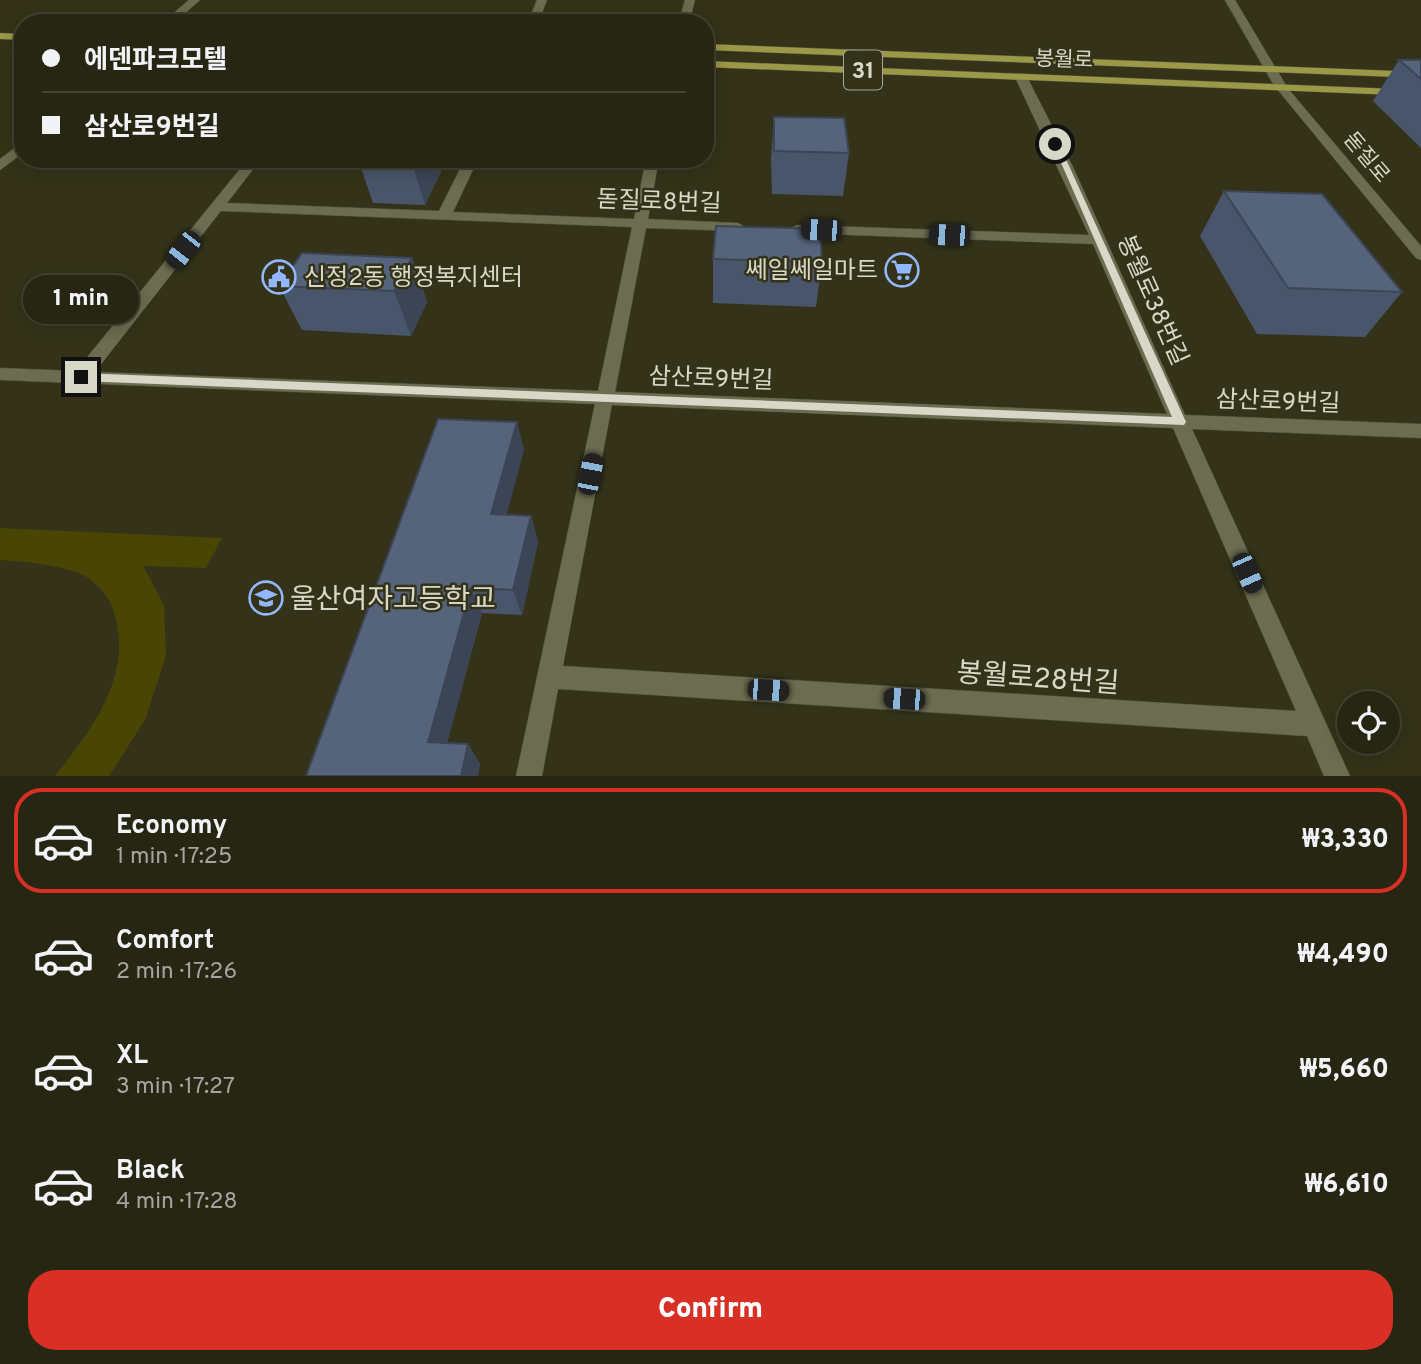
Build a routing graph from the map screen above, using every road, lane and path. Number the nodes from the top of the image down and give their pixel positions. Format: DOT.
graph roads {
  1 [pos="195,0"];
  2 [pos="1230,0"];
  3 [pos="178,14"];
  4 [pos="714,47"];
  5 [pos="1080,61"];
  6 [pos="714,64"];
  7 [pos="1272,68"];
  8 [pos="1421,75"];
  9 [pos="1021,77"];
  10 [pos="1089,79"];
  11 [pos="1281,87"];
  12 [pos="1421,93"];
  13 [pos="14,154"];
  14 [pos="0,166"];
  15 [pos="248,168"];
  16 [pos="468,168"];
  17 [pos="651,168"];
  18 [pos="217,207"];
  19 [pos="444,216"];
  20 [pos="640,223"];
  21 [pos="749,227"];
  22 [pos="776,228"];
  23 [pos="1099,240"];
  24 [pos="1421,255"];
  25 [pos="0,374"];
  26 [pos="81,377"];
  27 [pos="605,398"];
  28 [pos="1180,422"];
  29 [pos="1421,431"];
  30 [pos="549,677"];
  31 [pos="1314,724"];
  32 [pos="529,776"];
  33 [pos="1337,776"];
  1 -- 3 [label="street"];
  2 -- 7 [label="street, 돋질로"];
  4 -- 5 [label="main road"];
  5 -- 7 [label="main road"];
  5 -- 10 [label="main road"];
  6 -- 9 [label="main road, 봉월로 / 31"];
  7 -- 8 [label="main road"];
  7 -- 11 [label="street, 돋질로"];
  9 -- 10 [label="main road, 봉월로 / 31"];
  9 -- 23 [label="street, 봉월로38번길"];
  10 -- 11 [label="main road, 봉월로 / 31"];
  11 -- 12 [label="main road, 봉월로 / 31"];
  11 -- 24 [label="street, 돋질로"];
  13 -- 14 [label="street"];
  15 -- 18 [label="street"];
  16 -- 19 [label="street"];
  17 -- 20 [label="street"];
  18 -- 19 [label="street, 돋질로8번길"];
  18 -- 26 [label="street"];
  19 -- 20 [label="street, 돋질로8번길"];
  20 -- 21 [label="street, 돋질로8번길"];
  20 -- 27 [label="street"];
  22 -- 23 [label="street"];
  23 -- 28 [label="street, 봉월로38번길"];
  25 -- 26 [label="street, 삼산로9번길"];
  26 -- 27 [label="street, 삼산로9번길"];
  27 -- 28 [label="street, 삼산로9번길"];
  27 -- 30 [label="street"];
  28 -- 29 [label="street, 삼산로9번길"];
  28 -- 31 [label="street, 봉월로38번길"];
  30 -- 31 [label="street, 봉월로28번길"];
  30 -- 32 [label="street"];
  31 -- 33 [label="street, 봉월로38번길"];
}
